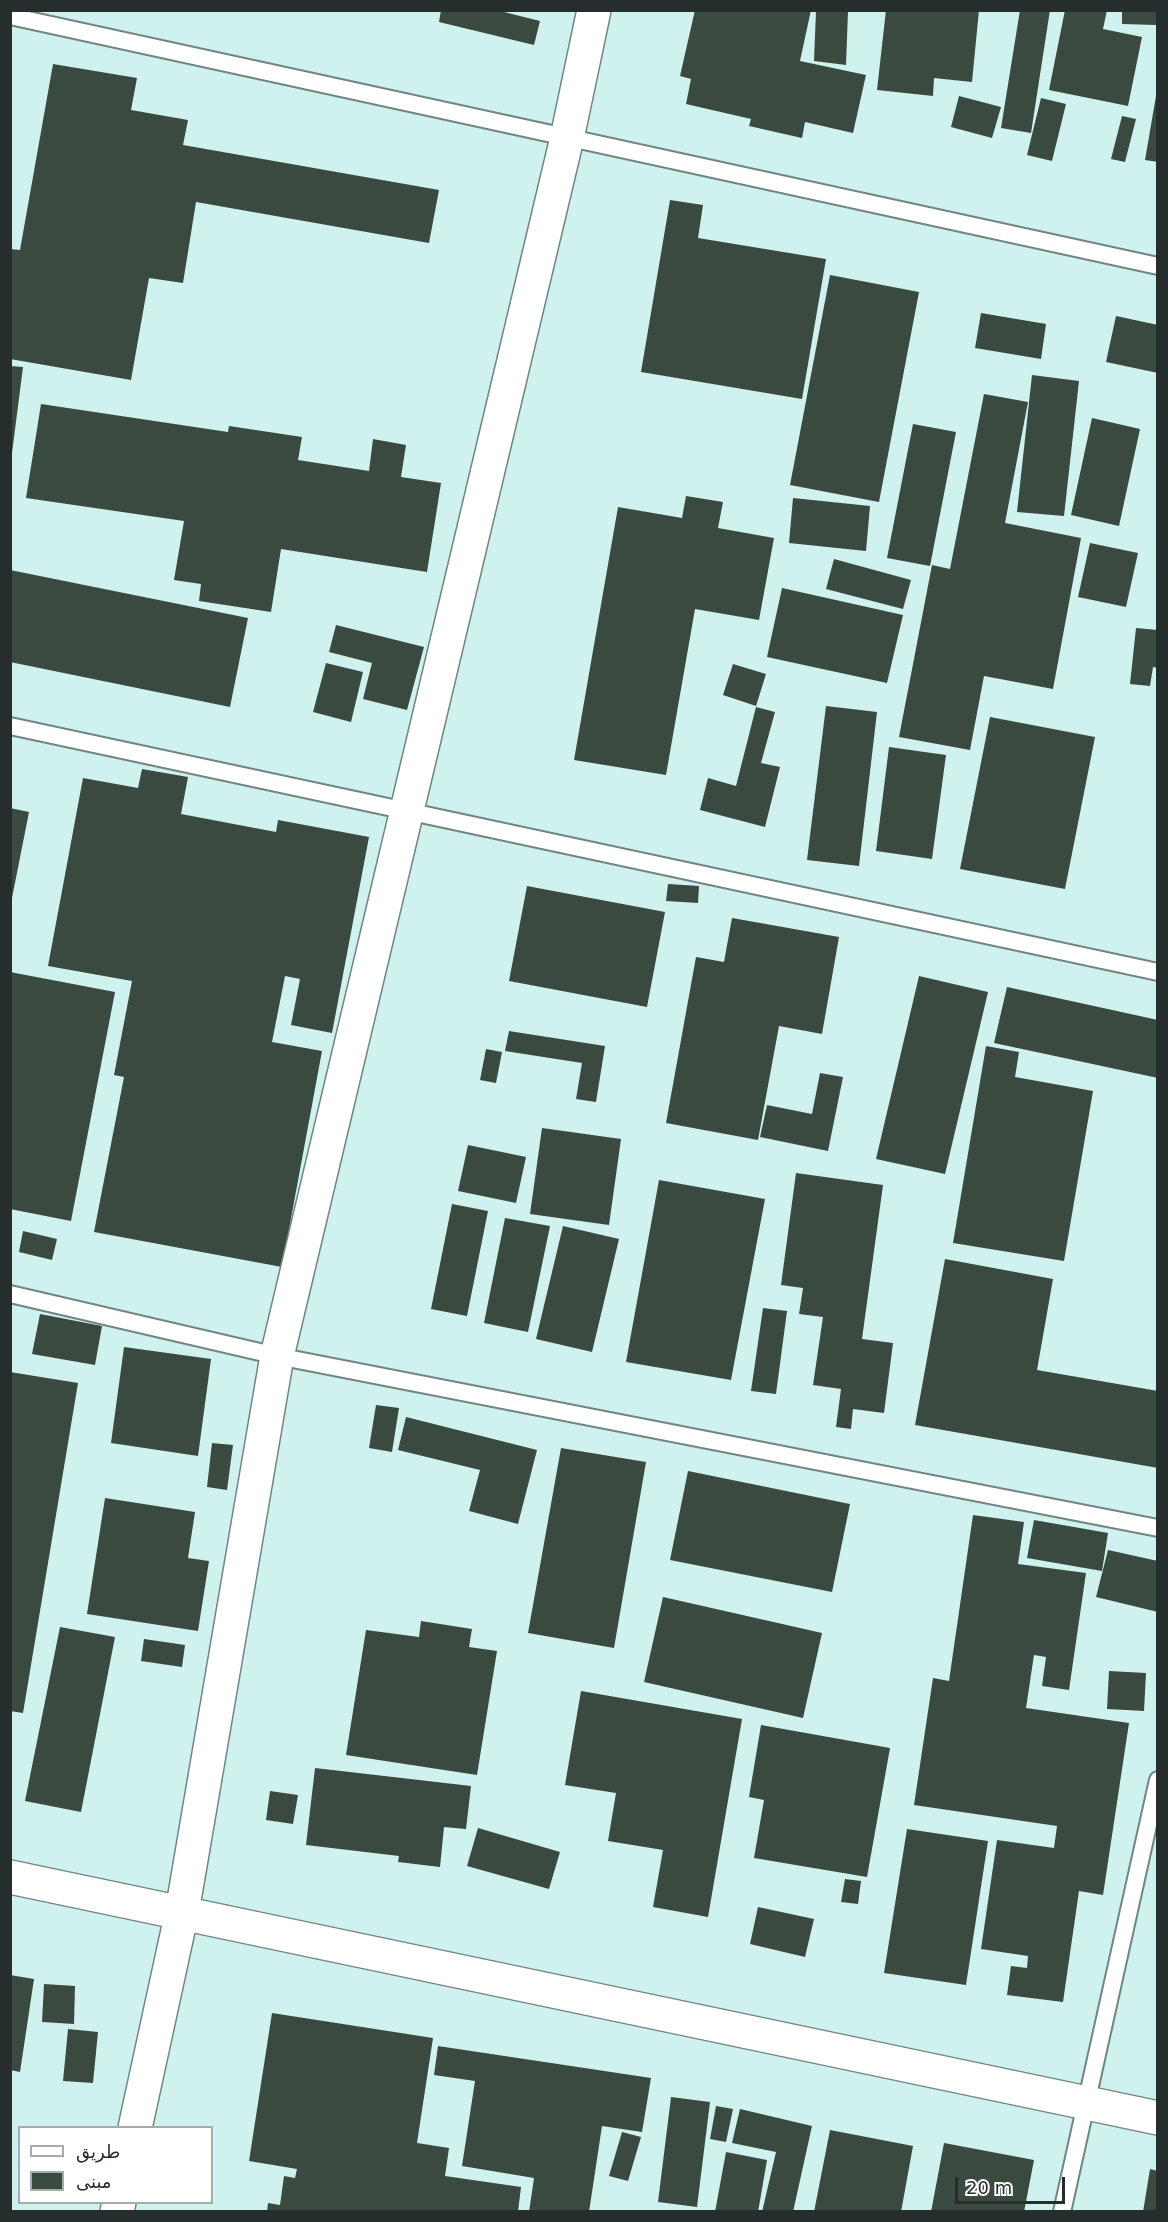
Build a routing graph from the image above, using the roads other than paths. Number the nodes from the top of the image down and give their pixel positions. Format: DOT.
graph roads {
  1 [pos="594,10"];
  2 [pos="10,16"];
  3 [pos="567,138"];
  4 [pos="1158,266"];
  5 [pos="10,726"];
  6 [pos="407,812"];
  7 [pos="1158,972"];
  8 [pos="10,1294"];
  9 [pos="277,1356"];
  10 [pos="1158,1528"];
  11 [pos="1158,1780"];
  12 [pos="10,1877"];
  13 [pos="182,1912"];
  14 [pos="1086,2102"];
  15 [pos="1158,2118"];
  16 [pos="135,2126"];
  17 [pos="1062,2211"];
  1 -- 3 [label="street"];
  2 -- 3 [label="lane"];
  3 -- 4 [label="lane"];
  3 -- 6 [label="street"];
  5 -- 6 [label="lane"];
  6 -- 7 [label="lane"];
  6 -- 9 [label="street"];
  8 -- 9 [label="lane"];
  9 -- 10 [label="lane"];
  9 -- 13 [label="street"];
  11 -- 14 [label="lane"];
  12 -- 13 [label="street"];
  13 -- 14 [label="street"];
  13 -- 16 [label="street"];
  14 -- 15 [label="street"];
  14 -- 17 [label="lane"];
}
